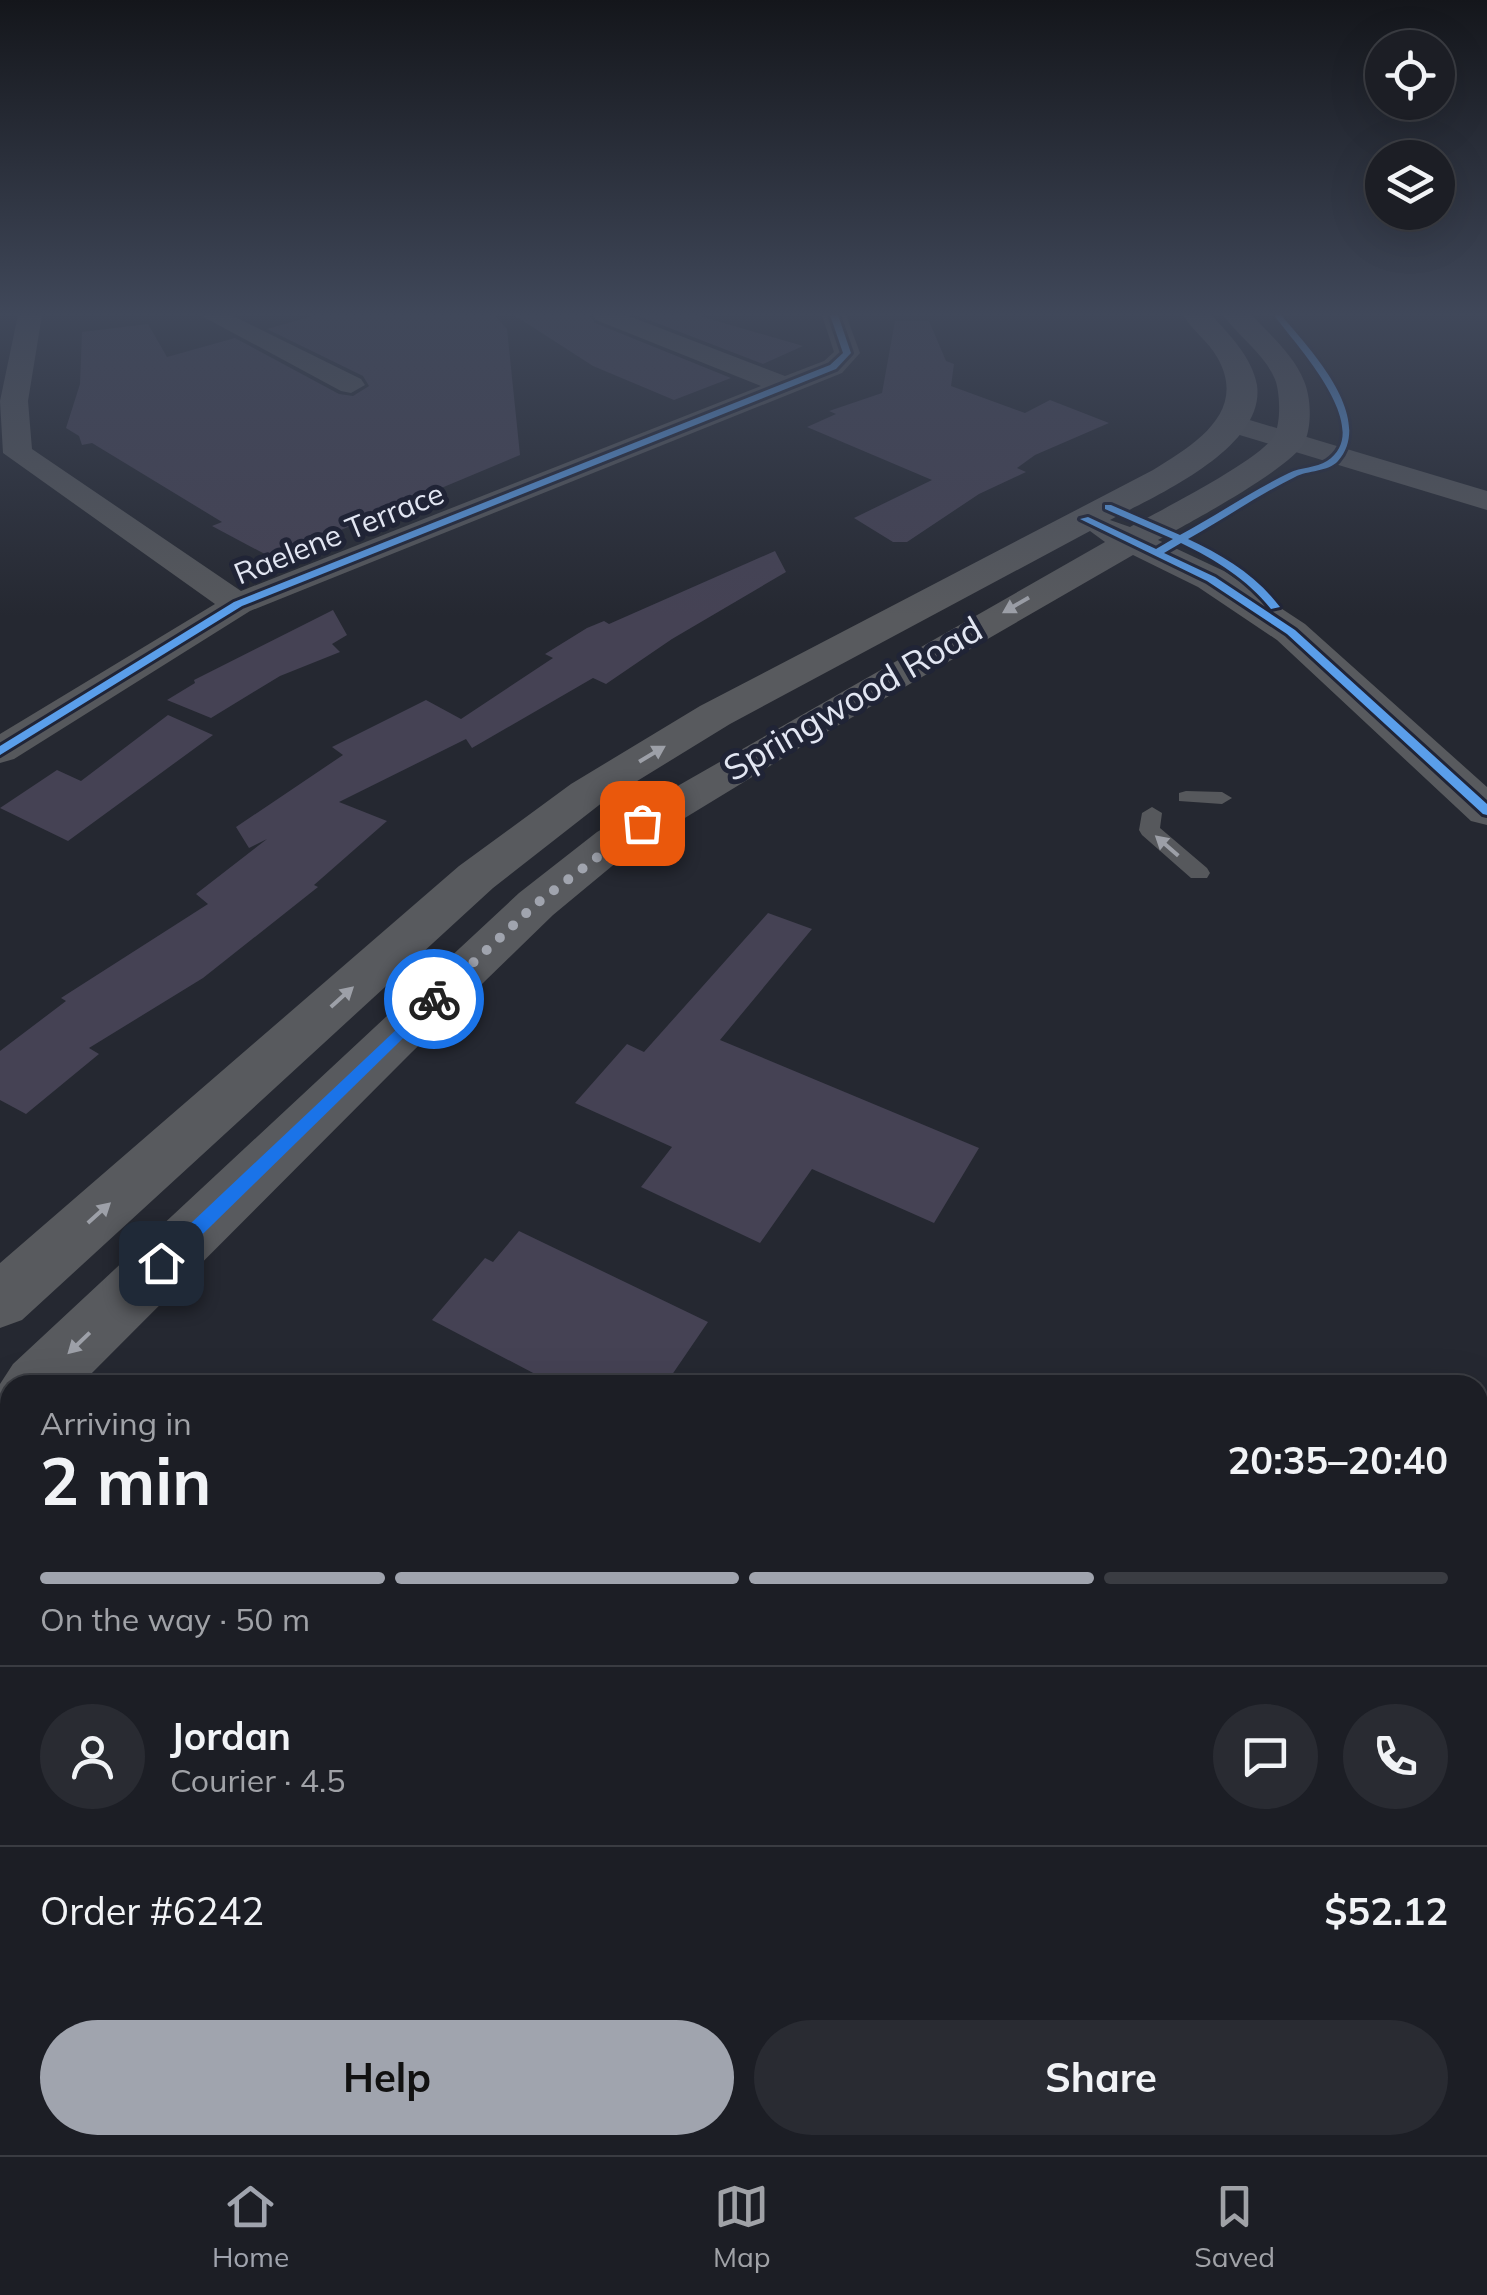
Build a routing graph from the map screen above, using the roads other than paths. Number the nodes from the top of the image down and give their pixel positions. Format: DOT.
graph roads {
  1 [pos="10,416"];
  2 [pos="710,416"];
  3 [pos="1236,416"];
  4 [pos="1247,416"];
  5 [pos="1292,416"];
  6 [pos="1292,429"];
  7 [pos="1487,477"];
  8 [pos="1487,501"];
  9 [pos="1119,524"];
  10 [pos="1065,576"];
  11 [pos="1212,580"];
  12 [pos="238,604"];
  13 [pos="1291,632"];
  14 [pos="0,751"];
  15 [pos="1186,798"];
  16 [pos="1222,798"];
  17 [pos="1484,805"];
  18 [pos="1152,813"];
  19 [pos="1199,873"];
  20 [pos="0,1301"];
  21 [pos="47,1375"];
  1 -- 12 [label="street"];
  2 -- 12 [label="street, Raelene Terrace"];
  3 -- 9 [label="main road, Springwood Road"];
  4 -- 6 [label="street"];
  5 -- 6 [label="main road"];
  6 -- 7 [label="street"];
  6 -- 8 [label="street"];
  6 -- 9 [label="main road, Springwood Road"];
  9 -- 10 [label="main road, Springwood Road"];
  9 -- 11 [label="main road"];
  9 -- 13 [label="main road"];
  20 -- 9 [label="main road, Springwood Road, one-way"];
  10 -- 11 [label="main road"];
  10 -- 21 [label="main road, Springwood Road, one-way"];
  11 -- 13 [label="main road"];
  12 -- 14 [label="street, Raelene Terrace"];
  13 -- 17 [label="main road"];
  15 -- 16 [label="lane"];
  19 -- 18 [label="lane, one-way"];
}
